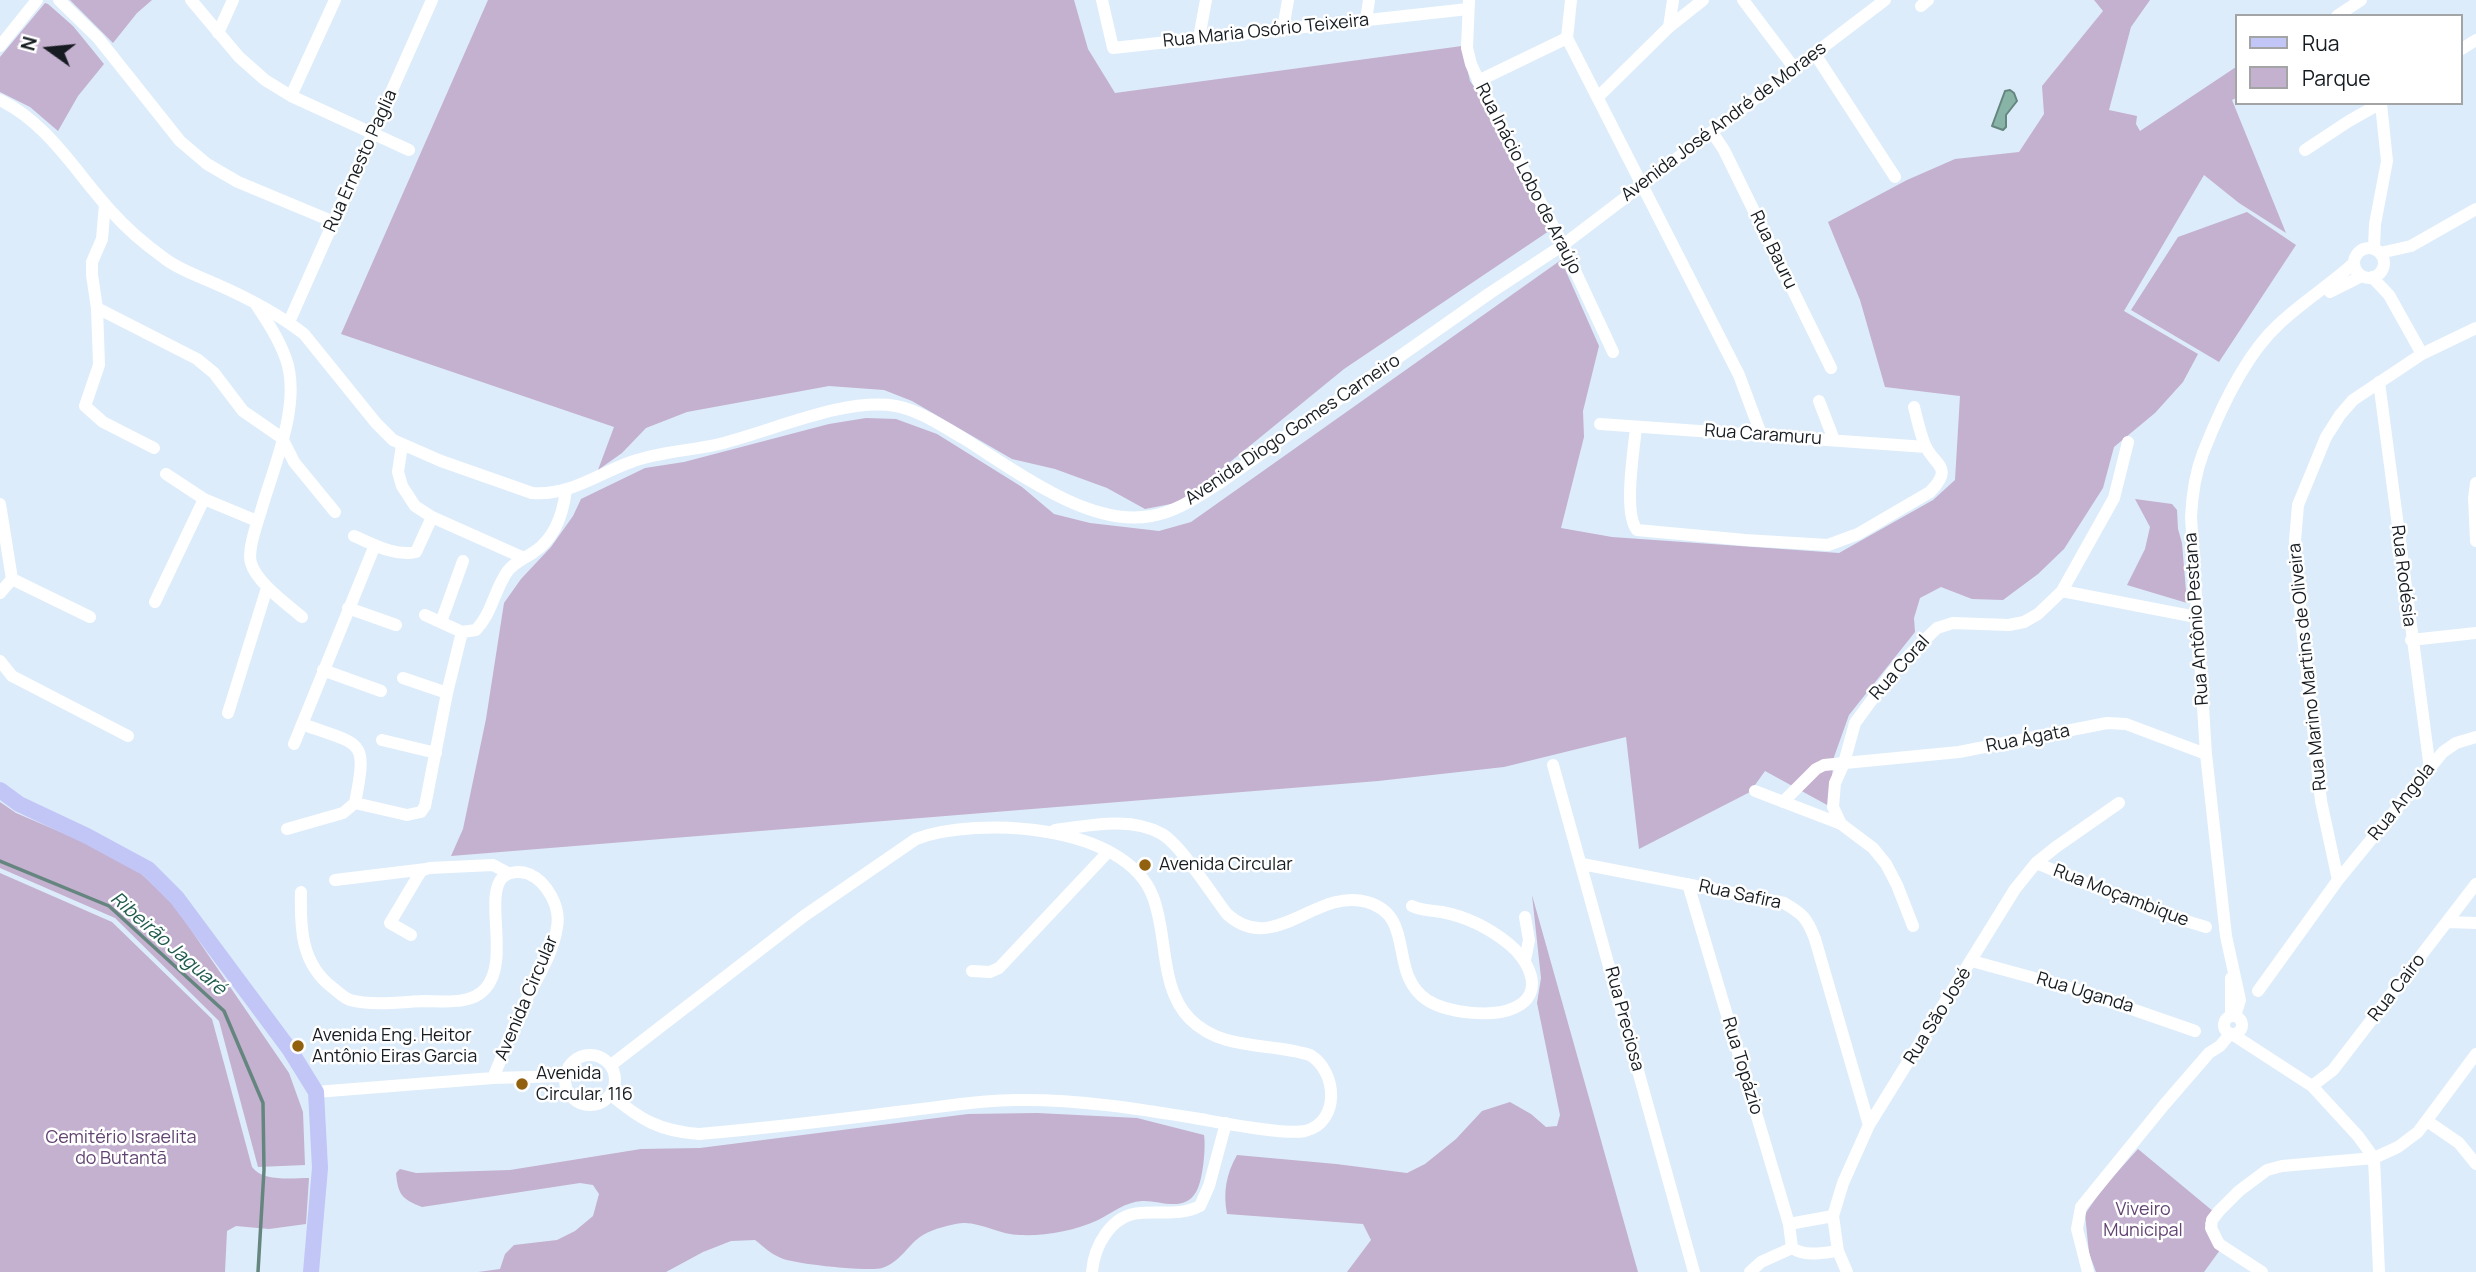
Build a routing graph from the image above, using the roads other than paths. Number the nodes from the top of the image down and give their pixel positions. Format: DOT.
graph roads {
  1 [pos="37,0"];
  2 [pos="59,0"];
  3 [pos="191,0"];
  4 [pos="233,0"];
  5 [pos="335,0"];
  6 [pos="432,0"];
  7 [pos="1102,0"];
  8 [pos="1206,0"];
  9 [pos="1288,0"];
  10 [pos="1369,0"];
  11 [pos="1572,0"];
  12 [pos="1673,0"];
  13 [pos="1703,0"];
  14 [pos="1743,0"];
  15 [pos="1885,0"];
  16 [pos="2361,0"];
  17 [pos="1469,5"];
  18 [pos="2340,14"];
  19 [pos="1366,20"];
  20 [pos="1669,27"];
  21 [pos="1283,29"];
  22 [pos="218,33"];
  23 [pos="1567,37"];
  24 [pos="1199,38"];
  25 [pos="0,46"];
  26 [pos="1815,54"];
  27 [pos="1796,69"];
  28 [pos="1478,81"];
  29 [pos="291,96"];
  30 [pos="1598,97"];
  31 [pos="0,100"];
  32 [pos="2377,105"];
  33 [pos="2381,105"];
  34 [pos="1712,132"];
  35 [pos="372,134"];
  36 [pos="409,150"];
  37 [pos="2305,150"];
  38 [pos="1895,177"];
  39 [pos="1641,186"];
  40 [pos="105,204"];
  41 [pos="2476,209"];
  42 [pos="334,222"];
  43 [pos="1563,245"];
  44 [pos="2374,262"];
  45 [pos="253,300"];
  46 [pos="2304,304"];
  47 [pos="97,308"];
  48 [pos="289,322"];
  49 [pos="2476,328"];
  50 [pos="1613,352"];
  51 [pos="2422,354"];
  52 [pos="1831,368"];
  53 [pos="2379,382"];
  54 [pos="1819,401"];
  55 [pos="1913,407"];
  56 [pos="1600,424"];
  57 [pos="1636,427"];
  58 [pos="1761,434"];
  59 [pos="282,438"];
  60 [pos="1834,440"];
  61 [pos="2128,442"];
  62 [pos="402,444"];
  63 [pos="1926,447"];
  64 [pos="154,448"];
  65 [pos="166,474"];
  66 [pos="2476,483"];
  67 [pos="566,490"];
  68 [pos="204,499"];
  69 [pos="0,504"];
  70 [pos="335,512"];
  71 [pos="432,517"];
  72 [pos="257,521"];
  73 [pos="354,536"];
  74 [pos="2476,541"];
  75 [pos="374,545"];
  76 [pos="524,558"];
  77 [pos="463,561"];
  78 [pos="12,579"];
  79 [pos="267,588"];
  80 [pos="2062,591"];
  81 [pos="0,593"];
  82 [pos="155,602"];
  83 [pos="348,608"];
  84 [pos="425,615"];
  85 [pos="90,617"];
  86 [pos="302,617"];
  87 [pos="2196,617"];
  88 [pos="441,622"];
  89 [pos="396,625"];
  90 [pos="462,632"];
  91 [pos="2476,634"];
  92 [pos="2411,640"];
  93 [pos="0,661"];
  94 [pos="323,670"];
  95 [pos="403,678"];
  96 [pos="381,691"];
  97 [pos="447,693"];
  98 [pos="228,713"];
  99 [pos="302,724"];
  100 [pos="128,736"];
  101 [pos="2476,737"];
  102 [pos="382,740"];
  103 [pos="294,744"];
  104 [pos="436,752"];
  105 [pos="2206,754"];
  106 [pos="1844,763"];
  107 [pos="1553,765"];
  108 [pos="2430,769"];
  109 [pos="0,790"];
  110 [pos="1755,791"];
  111 [pos="1783,802"];
  112 [pos="355,803"];
  113 [pos="2119,803"];
  114 [pos="1841,824"];
  115 [pos="287,829"];
  116 [pos="1048,831"];
  117 [pos="1108,852"];
  118 [pos="2036,863"];
  119 [pos="1582,864"];
  120 [pos="426,869"];
  121 [pos="508,873"];
  122 [pos="335,880"];
  123 [pos="2338,880"];
  124 [pos="1688,884"];
  125 [pos="2476,884"];
  126 [pos="301,892"];
  127 [pos="1412,906"];
  128 [pos="1525,917"];
  129 [pos="2448,922"];
  130 [pos="2476,923"];
  131 [pos="1913,926"];
  132 [pos="2206,927"];
  133 [pos="411,935"];
  134 [pos="1525,960"];
  135 [pos="1972,961"];
  136 [pos="972,971"];
  137 [pos="2258,991"];
  138 [pos="2233,1026"];
  139 [pos="2195,1031"];
  140 [pos="2476,1054"];
  141 [pos="611,1065"];
  142 [pos="565,1076"];
  143 [pos="493,1078"];
  144 [pos="2312,1086"];
  145 [pos="316,1092"];
  146 [pos="611,1095"];
  147 [pos="2427,1121"];
  148 [pos="1226,1123"];
  149 [pos="1870,1125"];
  150 [pos="2374,1158"];
  151 [pos="2476,1164"];
  152 [pos="1833,1216"];
  153 [pos="1789,1224"];
  154 [pos="1792,1248"];
  155 [pos="1838,1251"];
  156 [pos="311,1272"];
  157 [pos="1091,1272"];
  158 [pos="1694,1272"];
  159 [pos="1750,1272"];
  160 [pos="1847,1272"];
  161 [pos="2088,1272"];
  162 [pos="2262,1272"];
  163 [pos="2379,1272"];
  1 -- 25 [label="street"];
  2 -- 42 [label="street"];
  3 -- 22 [label="street"];
  4 -- 22 [label="street"];
  5 -- 29 [label="street"];
  6 -- 35 [label="street, Rua Ernesto Paglia"];
  7 -- 24 [label="street, Rua Maria Osório Teixeira"];
  8 -- 24 [label="street"];
  9 -- 21 [label="street"];
  10 -- 19 [label="street"];
  11 -- 23 [label="street"];
  12 -- 20 [label="street"];
  13 -- 20 [label="street"];
  14 -- 27 [label="street"];
  15 -- 26 [label="street, Avenida José André de Moraes"];
  16 -- 18 [label="street"];
  17 -- 19 [label="street, Rua Maria Osório Teixeira"];
  17 -- 28 [label="street, Rua Inácio Lobo de Araújo"];
  19 -- 21 [label="street, Rua Maria Osório Teixeira"];
  20 -- 30 [label="street"];
  21 -- 24 [label="street, Rua Maria Osório Teixeira"];
  22 -- 29 [label="street"];
  23 -- 28 [label="street"];
  23 -- 30 [label="street"];
  26 -- 27 [label="street, Avenida José André de Moraes"];
  26 -- 38 [label="street"];
  27 -- 34 [label="street, Avenida José André de Moraes"];
  28 -- 43 [label="street, Rua Inácio Lobo de Araújo"];
  29 -- 35 [label="street"];
  30 -- 39 [label="street"];
  31 -- 40 [label="street, Avenida Diogo Gomes Carneiro"];
  32 -- 37 [label="street"];
  33 -- 44 [label="street"];
  34 -- 39 [label="street, Avenida José André de Moraes"];
  34 -- 52 [label="street, Rua Bauru"];
  35 -- 36 [label="street"];
  35 -- 42 [label="street, Rua Ernesto Paglia"];
  39 -- 43 [label="street, Avenida José André de Moraes"];
  39 -- 58 [label="street"];
  40 -- 45 [label="street, Avenida Diogo Gomes Carneiro"];
  40 -- 47 [label="street"];
  41 -- 44 [label="street, Rua Antônio Pestana"];
  42 -- 48 [label="street, Rua Ernesto Paglia"];
  43 -- 50 [label="street, Rua Inácio Lobo de Araújo"];
  43 -- 67 [label="street, Avenida Diogo Gomes Carneiro"];
  44 -- 46 [label="street, Rua Antônio Pestana"];
  44 -- 46 [label="street, Rua Antônio Pestana"];
  44 -- 51 [label="street"];
  45 -- 48 [label="street, Avenida Diogo Gomes Carneiro"];
  45 -- 59 [label="street"];
  46 -- 87 [label="street, Rua Antônio Pestana"];
  47 -- 59 [label="street"];
  47 -- 64 [label="street"];
  48 -- 62 [label="street, Avenida Diogo Gomes Carneiro"];
  49 -- 51 [label="street, Rua Marino Martins de Oliveira"];
  51 -- 53 [label="street, Rua Marino Martins de Oliveira"];
  53 -- 92 [label="street, Rua Rodésia"];
  53 -- 123 [label="street, Rua Marino Martins de Oliveira"];
  54 -- 60 [label="street"];
  55 -- 63 [label="street"];
  56 -- 57 [label="street, Rua Caramuru"];
  57 -- 58 [label="street, Rua Caramuru"];
  57 -- 63 [label="street"];
  58 -- 60 [label="street, Rua Caramuru"];
  59 -- 70 [label="street"];
  59 -- 72 [label="street"];
  60 -- 63 [label="street, Rua Caramuru"];
  61 -- 80 [label="street, Rua Coral"];
  62 -- 67 [label="street, Avenida Diogo Gomes Carneiro"];
  62 -- 71 [label="street"];
  65 -- 68 [label="street"];
  66 -- 74 [label="street"];
  67 -- 76 [label="street"];
  68 -- 72 [label="street"];
  68 -- 82 [label="street"];
  69 -- 78 [label="street"];
  71 -- 75 [label="street"];
  71 -- 76 [label="street"];
  72 -- 79 [label="street"];
  73 -- 75 [label="street"];
  75 -- 83 [label="street"];
  76 -- 90 [label="street"];
  77 -- 88 [label="street"];
  78 -- 81 [label="street"];
  78 -- 85 [label="street"];
  79 -- 86 [label="street"];
  79 -- 98 [label="street"];
  80 -- 87 [label="street"];
  80 -- 106 [label="street, Rua Coral"];
  83 -- 89 [label="street"];
  83 -- 94 [label="street"];
  84 -- 88 [label="street"];
  87 -- 105 [label="street, Rua Antônio Pestana"];
  88 -- 90 [label="street"];
  90 -- 97 [label="street"];
  91 -- 92 [label="street"];
  92 -- 108 [label="street, Rua Rodésia"];
  93 -- 100 [label="street"];
  94 -- 96 [label="street"];
  94 -- 99 [label="street"];
  95 -- 97 [label="street"];
  97 -- 104 [label="street"];
  99 -- 103 [label="street"];
  99 -- 112 [label="street"];
  101 -- 108 [label="street, Rua Angola"];
  102 -- 104 [label="street"];
  104 -- 112 [label="street"];
  105 -- 106 [label="street, Rua Ágata"];
  105 -- 138 [label="street, Rua Antônio Pestana"];
  106 -- 111 [label="street"];
  106 -- 114 [label="street, Rua Coral"];
  107 -- 119 [label="street, Rua Preciosa"];
  108 -- 123 [label="street, Rua Angola"];
  109 -- 145 [label="main road"];
  110 -- 111 [label="street"];
  111 -- 114 [label="street"];
  112 -- 115 [label="street"];
  113 -- 118 [label="street, Rua São José"];
  114 -- 131 [label="street"];
  116 -- 117 [label="street"];
  116 -- 134 [label="street"];
  116 -- 141 [label="street"];
  117 -- 136 [label="street"];
  117 -- 148 [label="street"];
  118 -- 132 [label="street, Rua Moçambique"];
  118 -- 135 [label="street, Rua São José"];
  119 -- 124 [label="street, Rua Safira"];
  119 -- 158 [label="street, Rua Preciosa"];
  120 -- 121 [label="street, Avenida Circular"];
  120 -- 122 [label="street, Avenida Circular"];
  120 -- 133 [label="street"];
  121 -- 126 [label="street"];
  121 -- 143 [label="street, Avenida Circular"];
  123 -- 137 [label="street"];
  124 -- 149 [label="street, Rua Safira"];
  124 -- 153 [label="street, Rua Topázio"];
  125 -- 129 [label="street, Rua Cairo"];
  127 -- 134 [label="street"];
  128 -- 134 [label="street"];
  129 -- 130 [label="street"];
  129 -- 144 [label="street, Rua Cairo"];
  135 -- 139 [label="street, Rua Uganda"];
  135 -- 149 [label="street, Rua São José"];
  138 -- 144 [label="street"];
  138 -- 161 [label="street"];
  140 -- 147 [label="street"];
  141 -- 142 [label="street"];
  141 -- 146 [label="street"];
  142 -- 143 [label="street, Avenida Circular"];
  142 -- 146 [label="street"];
  143 -- 145 [label="street, Avenida Circular"];
  144 -- 150 [label="street"];
  145 -- 156 [label="main road"];
  146 -- 148 [label="street"];
  147 -- 150 [label="street"];
  147 -- 151 [label="street"];
  148 -- 157 [label="street"];
  149 -- 152 [label="street, Rua São José"];
  150 -- 162 [label="street"];
  150 -- 163 [label="street"];
  152 -- 153 [label="street"];
  152 -- 155 [label="street, Rua São José"];
  153 -- 154 [label="street, Rua Topázio"];
  154 -- 155 [label="street"];
  154 -- 159 [label="street"];
  155 -- 160 [label="street, Rua São José"];
}
